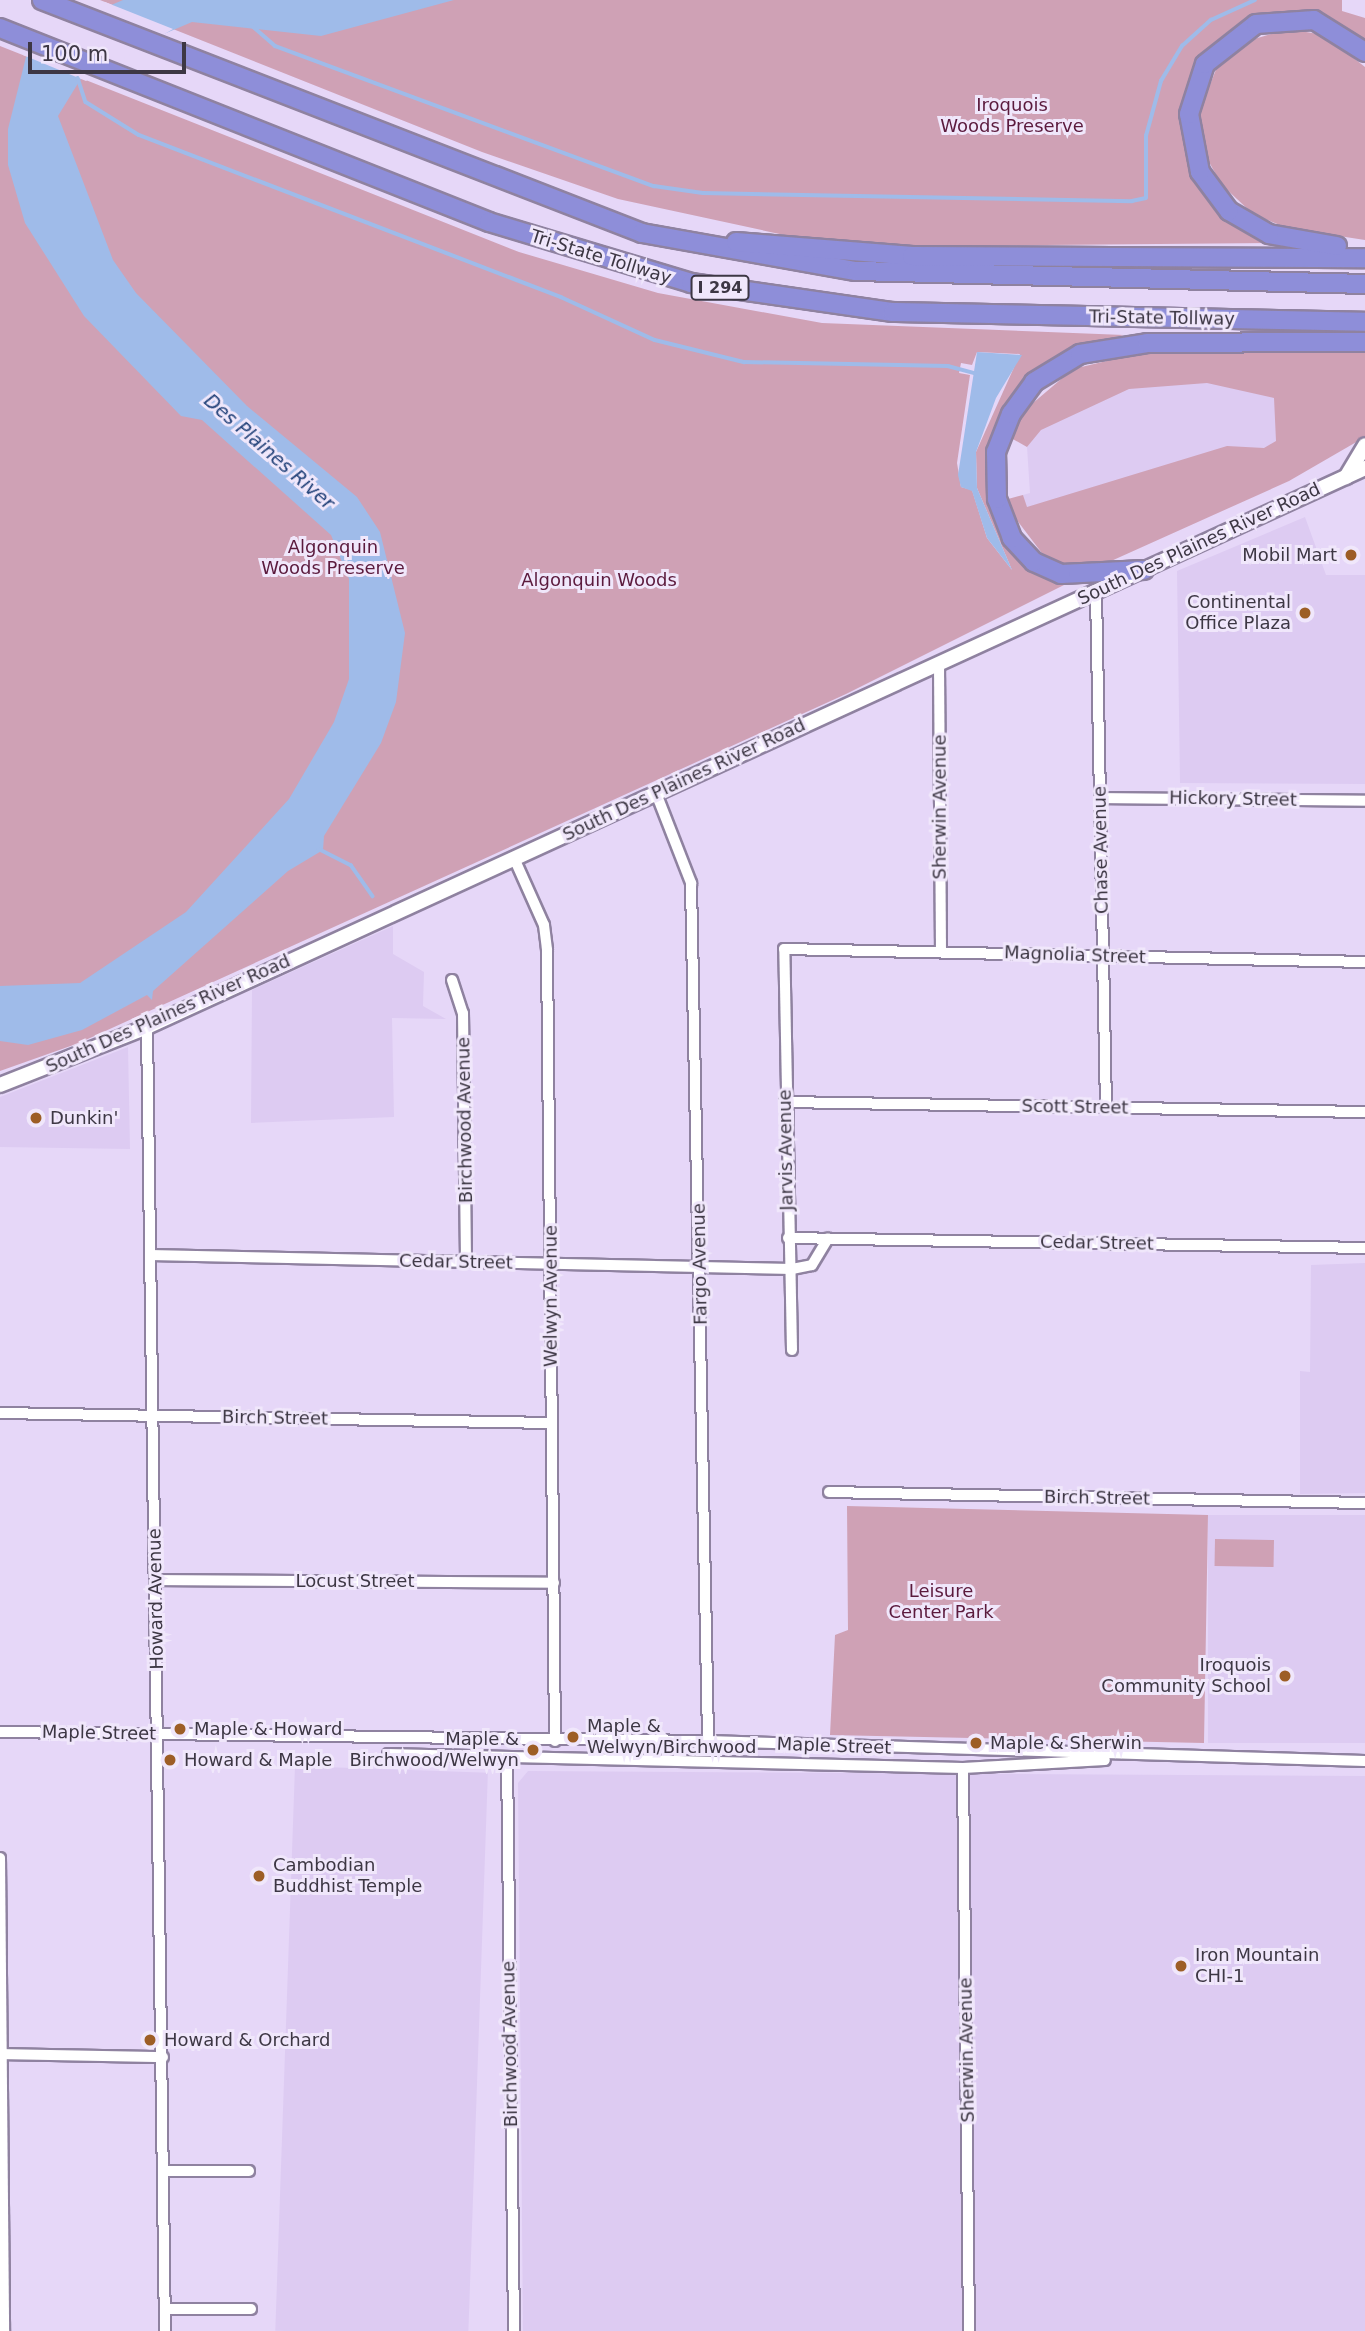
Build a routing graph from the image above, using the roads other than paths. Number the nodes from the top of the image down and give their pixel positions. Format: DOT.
graph roads {
  1 [pos="50,3"];
  2 [pos="0,28"];
  3 [pos="1365,51"];
  4 [pos="687,240"];
  5 [pos="1365,249"];
  6 [pos="1365,258"];
  7 [pos="1365,284"];
  8 [pos="1365,322"];
  9 [pos="1365,342"];
  10 [pos="1365,445"];
  11 [pos="1365,468"];
  12 [pos="1346,477"];
  13 [pos="1144,570"];
  14 [pos="1096,592"];
  15 [pos="939,664"];
  16 [pos="656,793"];
  17 [pos="1100,798"];
  18 [pos="1365,801"];
  19 [pos="514,858"];
  20 [pos="784,949"];
  21 [pos="941,951"];
  22 [pos="1103,957"];
  23 [pos="1365,962"];
  24 [pos="452,980"];
  25 [pos="147,1027"];
  26 [pos="0,1085"];
  27 [pos="785,1102"];
  28 [pos="1106,1108"];
  29 [pos="1365,1112"];
  30 [pos="788,1238"];
  31 [pos="828,1238"];
  32 [pos="1365,1248"];
  33 [pos="150,1255"];
  34 [pos="466,1262"];
  35 [pos="551,1263"];
  36 [pos="700,1267"];
  37 [pos="792,1269"];
  38 [pos="792,1350"];
  39 [pos="0,1413"];
  40 [pos="153,1416"];
  41 [pos="551,1423"];
  42 [pos="829,1492"];
  43 [pos="1365,1503"];
  44 [pos="155,1580"];
  45 [pos="554,1583"];
  46 [pos="0,1732"];
  47 [pos="158,1734"];
  48 [pos="555,1741"];
  49 [pos="708,1741"];
  50 [pos="388,1754"];
  51 [pos="507,1757"];
  52 [pos="1123,1757"];
  53 [pos="1365,1761"];
  54 [pos="963,1768"];
  55 [pos="0,1858"];
  56 [pos="1,2054"];
  57 [pos="163,2057"];
  58 [pos="164,2171"];
  59 [pos="249,2171"];
  60 [pos="165,2309"];
  61 [pos="251,2309"];
  62 [pos="4,2331"];
  63 [pos="165,2331"];
  64 [pos="514,2331"];
  65 [pos="969,2331"];
  1 -- 4 [label="highway, Tri-State Tollway / I 294"];
  2 -- 8 [label="highway, Tri-State Tollway / I 294"];
  3 -- 5 [label="highway"];
  4 -- 6 [label="highway"];
  4 -- 7 [label="highway, Tri-State Tollway / I 294"];
  9 -- 13 [label="highway"];
  10 -- 12 [label="main road"];
  11 -- 12 [label="main road, South Des Plaines River Road"];
  12 -- 13 [label="main road, South Des Plaines River Road"];
  13 -- 14 [label="main road, South Des Plaines River Road"];
  14 -- 15 [label="main road, South Des Plaines River Road"];
  14 -- 17 [label="street, Chase Avenue"];
  15 -- 16 [label="main road, South Des Plaines River Road"];
  15 -- 21 [label="street, Sherwin Avenue"];
  16 -- 19 [label="main road, South Des Plaines River Road"];
  16 -- 36 [label="street, Fargo Avenue"];
  17 -- 18 [label="street, Hickory Street"];
  17 -- 22 [label="street, Chase Avenue"];
  19 -- 25 [label="main road, South Des Plaines River Road"];
  19 -- 35 [label="street, Welwyn Avenue"];
  20 -- 21 [label="street, Magnolia Street"];
  20 -- 27 [label="street, Jarvis Avenue"];
  21 -- 22 [label="street, Magnolia Street"];
  22 -- 23 [label="street, Magnolia Street"];
  22 -- 28 [label="street, Chase Avenue"];
  24 -- 34 [label="street, Birchwood Avenue"];
  25 -- 26 [label="main road, South Des Plaines River Road"];
  25 -- 33 [label="street, Howard Avenue"];
  27 -- 28 [label="street, Scott Street"];
  27 -- 30 [label="street, Jarvis Avenue"];
  28 -- 29 [label="street, Scott Street"];
  30 -- 31 [label="street, Cedar Street"];
  30 -- 37 [label="street, Jarvis Avenue"];
  31 -- 32 [label="street, Cedar Street"];
  31 -- 37 [label="street"];
  33 -- 34 [label="street, Cedar Street"];
  33 -- 40 [label="street, Howard Avenue"];
  34 -- 35 [label="street, Cedar Street"];
  35 -- 36 [label="street, Cedar Street"];
  35 -- 41 [label="street, Welwyn Avenue"];
  36 -- 37 [label="street, Cedar Street"];
  36 -- 49 [label="street, Fargo Avenue"];
  37 -- 38 [label="street, Jarvis Avenue"];
  39 -- 40 [label="street, Birch Street"];
  40 -- 41 [label="street, Birch Street"];
  40 -- 44 [label="street, Howard Avenue"];
  41 -- 45 [label="street, Welwyn Avenue"];
  42 -- 43 [label="street, Birch Street"];
  44 -- 45 [label="street, Locust Street"];
  44 -- 47 [label="street, Howard Avenue"];
  45 -- 48 [label="street, Welwyn Avenue"];
  46 -- 47 [label="street, Maple Street"];
  47 -- 48 [label="street, Maple Street"];
  47 -- 57 [label="street, Howard Avenue"];
  48 -- 49 [label="street, Maple Street"];
  49 -- 52 [label="street, Maple Street"];
  50 -- 51 [label="street, Maple Street"];
  51 -- 54 [label="street, Maple Street"];
  51 -- 64 [label="street, Birchwood Avenue"];
  52 -- 53 [label="street, Maple Street"];
  52 -- 54 [label="street, Maple Street"];
  54 -- 65 [label="street, Sherwin Avenue"];
  55 -- 56 [label="street"];
  56 -- 57 [label="street"];
  56 -- 62 [label="street"];
  57 -- 58 [label="street, Howard Avenue"];
  58 -- 59 [label="street"];
  58 -- 60 [label="street, Howard Avenue"];
  60 -- 61 [label="street"];
  60 -- 63 [label="street, Howard Avenue"];
}
